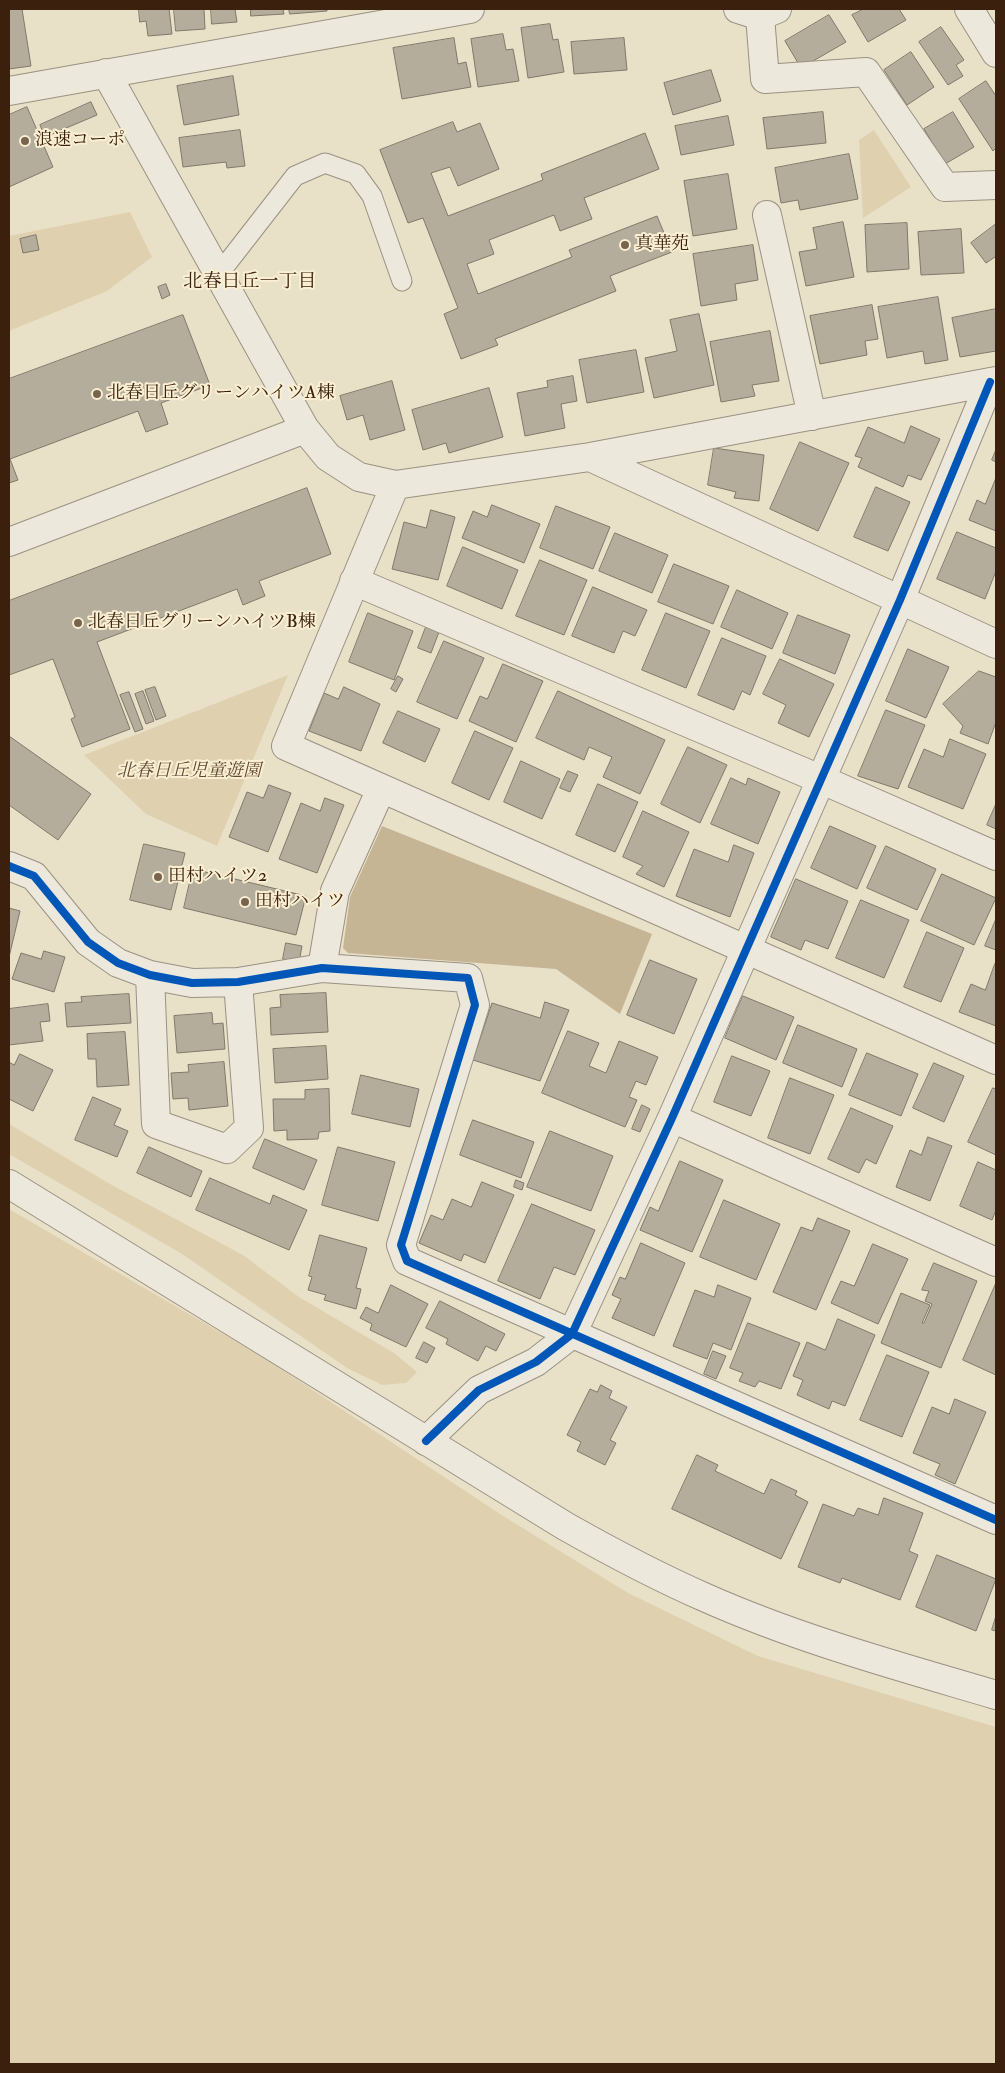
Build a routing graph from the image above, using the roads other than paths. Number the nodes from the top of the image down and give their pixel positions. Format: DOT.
graph roads {
  1 [pos="470,9"];
  2 [pos="969,9"];
  3 [pos="758,11"];
  4 [pos="996,53"];
  5 [pos="106,73"];
  6 [pos="9,90"];
  7 [pos="996,185"];
  8 [pos="767,215"];
  9 [pos="218,275"];
  10 [pos="402,281"];
  11 [pos="993,382"];
  12 [pos="812,416"];
  13 [pos="305,429"];
  14 [pos="590,457"];
  15 [pos="394,485"];
  16 [pos="9,542"];
  17 [pos="354,581"];
  18 [pos="900,600"];
  19 [pos="996,644"];
  20 [pos="820,779"];
  21 [pos="381,789"];
  22 [pos="996,856"];
  23 [pos="9,866"];
  24 [pos="745,950"];
  25 [pos="322,968"];
  26 [pos="150,975"];
  27 [pos="238,982"];
  28 [pos="996,1060"];
  29 [pos="672,1118"];
  30 [pos="9,1184"];
  31 [pos="996,1262"];
  32 [pos="572,1334"];
  33 [pos="426,1441"];
  34 [pos="996,1520"];
  35 [pos="996,1695"];
  1 -- 5 [label="street"];
  2 -- 4 [label="street"];
  3 -- 7 [label="street"];
  5 -- 6 [label="street"];
  5 -- 9 [label="street"];
  8 -- 12 [label="street"];
  9 -- 10 [label="lane"];
  9 -- 13 [label="street"];
  11 -- 12 [label="street"];
  11 -- 18 [label="street"];
  12 -- 14 [label="street"];
  13 -- 15 [label="street"];
  13 -- 16 [label="street"];
  14 -- 15 [label="street"];
  14 -- 18 [label="street"];
  15 -- 17 [label="street"];
  17 -- 20 [label="street"];
  17 -- 21 [label="street"];
  18 -- 19 [label="street"];
  18 -- 20 [label="street"];
  20 -- 22 [label="street"];
  20 -- 24 [label="street"];
  21 -- 24 [label="street"];
  21 -- 25 [label="street"];
  23 -- 26 [label="street"];
  24 -- 28 [label="street"];
  24 -- 29 [label="street"];
  25 -- 27 [label="street"];
  25 -- 32 [label="street"];
  26 -- 27 [label="street"];
  26 -- 27 [label="street"];
  29 -- 31 [label="street"];
  29 -- 32 [label="street"];
  30 -- 33 [label="street"];
  32 -- 33 [label="street"];
  32 -- 34 [label="street"];
  33 -- 35 [label="street"];
}
